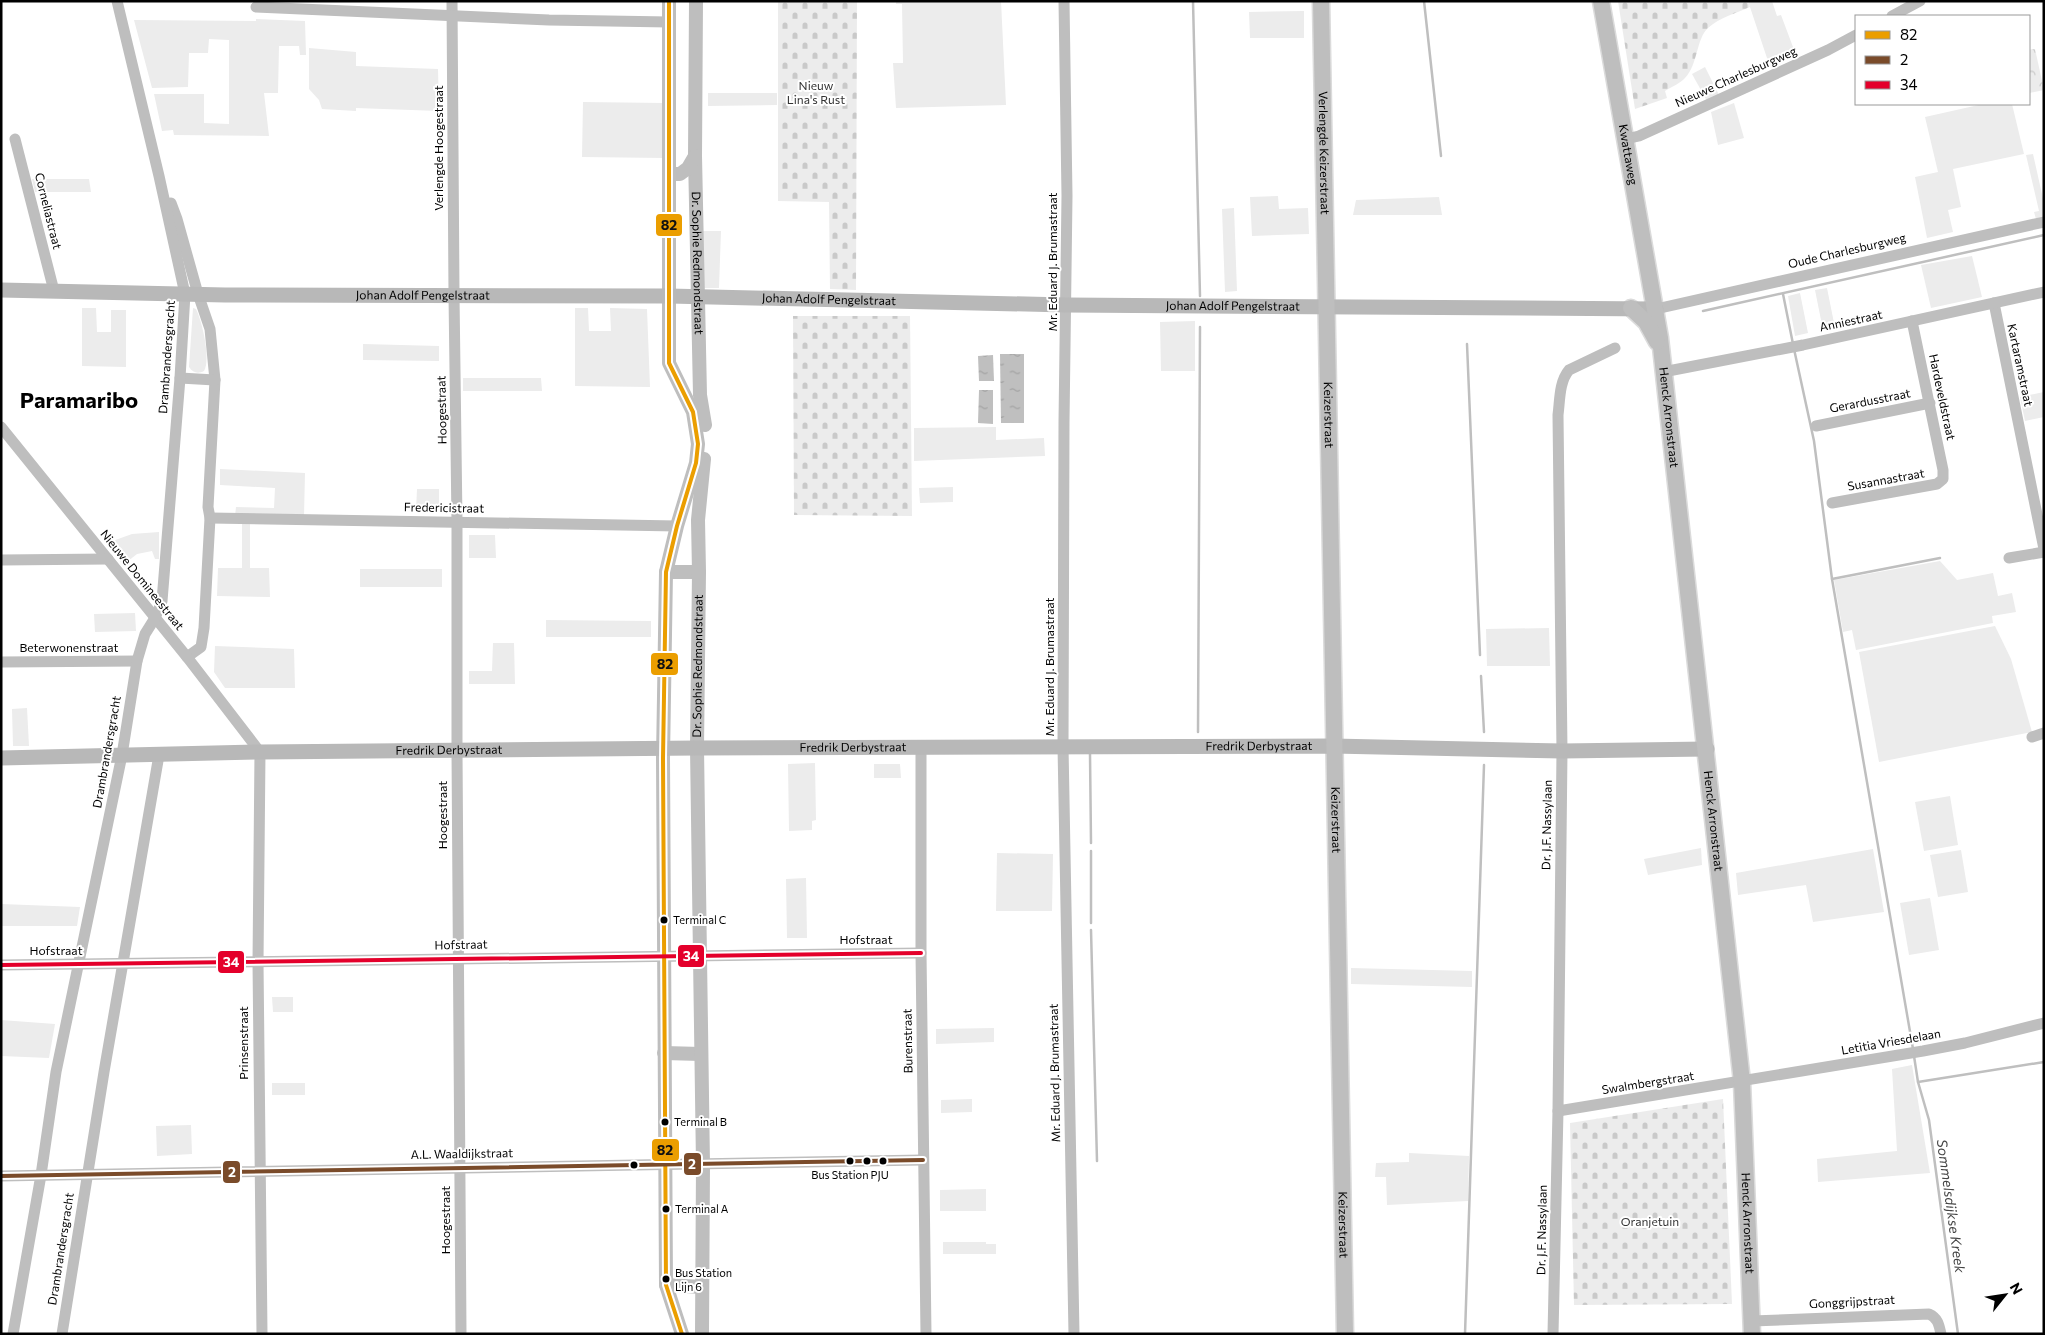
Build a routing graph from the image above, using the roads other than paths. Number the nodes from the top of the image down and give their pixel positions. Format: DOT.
graph roads {
  1 [pos="117,1"];
  2 [pos="452,1"];
  3 [pos="669,1"];
  4 [pos="696,1"];
  5 [pos="1064,1"];
  6 [pos="1320,1"];
  7 [pos="1601,1"];
  8 [pos="1920,1"];
  9 [pos="354,7"];
  10 [pos="256,8"];
  11 [pos="1894,15"];
  12 [pos="452,16"];
  13 [pos="669,22"];
  14 [pos="1855,36"];
  15 [pos="15,139"];
  16 [pos="1626,139"];
  17 [pos="695,156"];
  18 [pos="669,174"];
  19 [pos="2044,222"];
  20 [pos="1,290"];
  21 [pos="54,291"];
  22 [pos="2044,292"];
  23 [pos="191,294"];
  24 [pos="454,295"];
  25 [pos="669,296"];
  26 [pos="698,298"];
  27 [pos="1994,303"];
  28 [pos="1066,305"];
  29 [pos="1327,306"];
  30 [pos="1631,308"];
  31 [pos="1656,308"];
  32 [pos="1912,322"];
  33 [pos="1615,348"];
  34 [pos="1662,353"];
  35 [pos="1663,372"];
  36 [pos="180,378"];
  37 [pos="215,380"];
  38 [pos="1930,403"];
  39 [pos="1816,426"];
  40 [pos="1,427"];
  41 [pos="1943,479"];
  42 [pos="696,483"];
  43 [pos="1832,503"];
  44 [pos="210,518"];
  45 [pos="458,522"];
  46 [pos="677,526"];
  47 [pos="2044,550"];
  48 [pos="2009,558"];
  49 [pos="108,559"];
  50 [pos="1,560"];
  51 [pos="666,572"];
  52 [pos="699,572"];
  53 [pos="155,618"];
  54 [pos="188,657"];
  55 [pos="137,661"];
  56 [pos="1,662"];
  57 [pos="1063,746"];
  58 [pos="1333,746"];
  59 [pos="663,748"];
  60 [pos="697,748"];
  61 [pos="921,748"];
  62 [pos="1707,749"];
  63 [pos="456,751"];
  64 [pos="1562,751"];
  65 [pos="260,752"];
  66 [pos="122,755"];
  67 [pos="159,755"];
  68 [pos="1,758"];
  69 [pos="921,953"];
  70 [pos="700,955"];
  71 [pos="664,956"];
  72 [pos="458,958"];
  73 [pos="258,962"];
  74 [pos="123,964"];
  75 [pos="1,965"];
  76 [pos="79,965"];
  77 [pos="2044,1023"];
  78 [pos="664,1053"];
  79 [pos="701,1054"];
  80 [pos="1742,1082"];
  81 [pos="1558,1111"];
  82 [pos="923,1160"];
  83 [pos="664,1165"];
  84 [pos="703,1165"];
  85 [pos="459,1168"];
  86 [pos="259,1171"];
  87 [pos="41,1175"];
  88 [pos="87,1175"];
  89 [pos="1,1176"];
  90 [pos="666,1285"];
  91 [pos="702,1286"];
  92 [pos="1752,1327"];
  93 [pos="13,1334"];
  94 [pos="62,1334"];
  95 [pos="262,1334"];
  96 [pos="461,1334"];
  97 [pos="682,1334"];
  98 [pos="702,1334"];
  99 [pos="926,1334"];
  100 [pos="1074,1334"];
  101 [pos="1345,1334"];
  102 [pos="1552,1334"];
  103 [pos="1941,1334"];
  1 -- 23 [label="street, Drambrandersgracht"];
  2 -- 12 [label="street, Verlengde Hoogestraat"];
  3 -- 13 [label="street, Dr. Sophie Redmondstraat"];
  4 -- 17 [label="street, Dr. Sophie Redmondstraat"];
  5 -- 28 [label="street, Mr. Eduard J. Brumastraat"];
  6 -- 29 [label="main road, Verlengde Keizerstraat"];
  7 -- 16 [label="main road, Kwattaweg"];
  8 -- 11 [label="street"];
  9 -- 10 [label="street"];
  9 -- 12 [label="street"];
  12 -- 13 [label="street"];
  12 -- 24 [label="street, Verlengde Hoogestraat"];
  13 -- 18 [label="street, Dr. Sophie Redmondstraat"];
  14 -- 16 [label="street, Nieuwe Charlesburgweg"];
  15 -- 21 [label="street, Corneliastraat"];
  16 -- 31 [label="main road, Kwattaweg"];
  17 -- 18 [label="street"];
  17 -- 26 [label="street, Dr. Sophie Redmondstraat"];
  18 -- 25 [label="street, Dr. Sophie Redmondstraat"];
  19 -- 31 [label="street, Oude Charlesburgweg"];
  20 -- 21 [label="main road, Johan Adolf Pengelstraat"];
  21 -- 23 [label="main road, Johan Adolf Pengelstraat"];
  22 -- 27 [label="street, Anniestraat"];
  23 -- 24 [label="main road, Johan Adolf Pengelstraat"];
  23 -- 36 [label="street, Drambrandersgracht"];
  23 -- 37 [label="street, Drambrandersgracht"];
  24 -- 25 [label="main road, Johan Adolf Pengelstraat"];
  24 -- 45 [label="street, Hoogestraat"];
  25 -- 26 [label="main road, Johan Adolf Pengelstraat"];
  25 -- 42 [label="street, Dr. Sophie Redmondstraat"];
  26 -- 28 [label="main road, Johan Adolf Pengelstraat"];
  26 -- 42 [label="street, Dr. Sophie Redmondstraat"];
  27 -- 32 [label="street, Anniestraat"];
  27 -- 47 [label="street, Kartaramstraat"];
  28 -- 29 [label="main road, Johan Adolf Pengelstraat"];
  28 -- 57 [label="street, Mr. Eduard J. Brumastraat"];
  29 -- 30 [label="main road, Johan Adolf Pengelstraat"];
  29 -- 58 [label="main road, Keizerstraat"];
  30 -- 31 [label="main road, Johan Adolf Pengelstraat"];
  30 -- 34 [label="main road"];
  31 -- 34 [label="main road, Henck Arronstraat"];
  32 -- 35 [label="street, Anniestraat"];
  32 -- 38 [label="street, Hardeveldstraat"];
  33 -- 64 [label="street, Dr. J.F. Nassylaan"];
  34 -- 35 [label="main road, Henck Arronstraat"];
  35 -- 62 [label="main road, Henck Arronstraat"];
  36 -- 37 [label="street"];
  36 -- 53 [label="street, Drambrandersgracht"];
  37 -- 44 [label="street, Drambrandersgracht"];
  38 -- 39 [label="street, Gerardusstraat"];
  38 -- 41 [label="street, Hardeveldstraat"];
  40 -- 49 [label="street, Nieuwe Domineestraat"];
  41 -- 43 [label="street, Susannastraat"];
  42 -- 46 [label="street, Dr. Sophie Redmondstraat"];
  42 -- 52 [label="street, Dr. Sophie Redmondstraat"];
  44 -- 45 [label="street, Fredericistraat"];
  44 -- 54 [label="street, Drambrandersgracht"];
  45 -- 46 [label="street, Fredericistraat"];
  45 -- 63 [label="street, Hoogestraat"];
  46 -- 51 [label="street, Dr. Sophie Redmondstraat"];
  47 -- 48 [label="street"];
  49 -- 50 [label="street"];
  49 -- 53 [label="street, Nieuwe Domineestraat"];
  51 -- 52 [label="street"];
  51 -- 59 [label="street, Dr. Sophie Redmondstraat"];
  52 -- 60 [label="street, Dr. Sophie Redmondstraat"];
  53 -- 54 [label="street, Nieuwe Domineestraat"];
  53 -- 55 [label="street, Drambrandersgracht"];
  54 -- 65 [label="street, Nieuwe Domineestraat"];
  55 -- 56 [label="street, Beterwonenstraat"];
  55 -- 66 [label="street, Drambrandersgracht"];
  57 -- 58 [label="main road, Fredrik Derbystraat"];
  57 -- 61 [label="main road, Fredrik Derbystraat"];
  57 -- 100 [label="street, Mr. Eduard J. Brumastraat"];
  58 -- 64 [label="main road, Fredrik Derbystraat"];
  58 -- 101 [label="main road, Keizerstraat"];
  59 -- 60 [label="main road, Fredrik Derbystraat"];
  59 -- 63 [label="main road, Fredrik Derbystraat"];
  59 -- 71 [label="street, Dr. Sophie Redmondstraat"];
  60 -- 61 [label="main road, Fredrik Derbystraat"];
  60 -- 70 [label="street, Dr. Sophie Redmondstraat"];
  61 -- 69 [label="street, Burenstraat"];
  62 -- 64 [label="main road, Fredrik Derbystraat"];
  62 -- 80 [label="main road, Henck Arronstraat"];
  63 -- 65 [label="main road, Fredrik Derbystraat"];
  63 -- 72 [label="street, Hoogestraat"];
  64 -- 81 [label="street, Dr. J.F. Nassylaan"];
  65 -- 67 [label="main road, Fredrik Derbystraat"];
  65 -- 73 [label="street, Prinsenstraat"];
  66 -- 67 [label="main road, Fredrik Derbystraat"];
  66 -- 68 [label="main road, Fredrik Derbystraat"];
  66 -- 76 [label="street, Drambrandersgracht"];
  67 -- 74 [label="street, Drambrandersgracht"];
  69 -- 70 [label="street, Hofstraat"];
  69 -- 82 [label="street, Burenstraat"];
  70 -- 71 [label="street, Hofstraat"];
  70 -- 79 [label="street, Dr. Sophie Redmondstraat"];
  71 -- 72 [label="street, Hofstraat"];
  71 -- 78 [label="street, Dr. Sophie Redmondstraat"];
  72 -- 73 [label="street, Hofstraat"];
  72 -- 85 [label="street, Hoogestraat"];
  73 -- 74 [label="street, Hofstraat"];
  73 -- 86 [label="street, Prinsenstraat"];
  74 -- 76 [label="street, Hofstraat"];
  74 -- 88 [label="street, Drambrandersgracht"];
  75 -- 76 [label="street, Hofstraat"];
  76 -- 87 [label="street, Drambrandersgracht"];
  77 -- 80 [label="street, Letitia Vriesdelaan"];
  78 -- 79 [label="street"];
  78 -- 83 [label="street, Dr. Sophie Redmondstraat"];
  79 -- 84 [label="street, Dr. Sophie Redmondstraat"];
  80 -- 81 [label="street, Swalmbergstraat"];
  80 -- 92 [label="main road, Henck Arronstraat"];
  81 -- 102 [label="street, Dr. J.F. Nassylaan"];
  82 -- 84 [label="street, A.L. Waaldijkstraat"];
  82 -- 99 [label="street, Burenstraat"];
  83 -- 84 [label="street, A.L. Waaldijkstraat"];
  83 -- 85 [label="street, A.L. Waaldijkstraat"];
  83 -- 90 [label="street, Dr. Sophie Redmondstraat"];
  84 -- 91 [label="street, Dr. Sophie Redmondstraat"];
  85 -- 86 [label="street, A.L. Waaldijkstraat"];
  85 -- 96 [label="street, Hoogestraat"];
  86 -- 88 [label="street, A.L. Waaldijkstraat"];
  86 -- 95 [label="street, Prinsenstraat"];
  87 -- 88 [label="street, A.L. Waaldijkstraat"];
  87 -- 89 [label="street, A.L. Waaldijkstraat"];
  87 -- 93 [label="street, Drambrandersgracht"];
  88 -- 94 [label="street, Drambrandersgracht"];
  90 -- 91 [label="street"];
  90 -- 97 [label="street, Dr. Sophie Redmondstraat"];
  91 -- 98 [label="street, Dr. Sophie Redmondstraat"];
  92 -- 103 [label="street, Gonggrijpstraat"];
}
